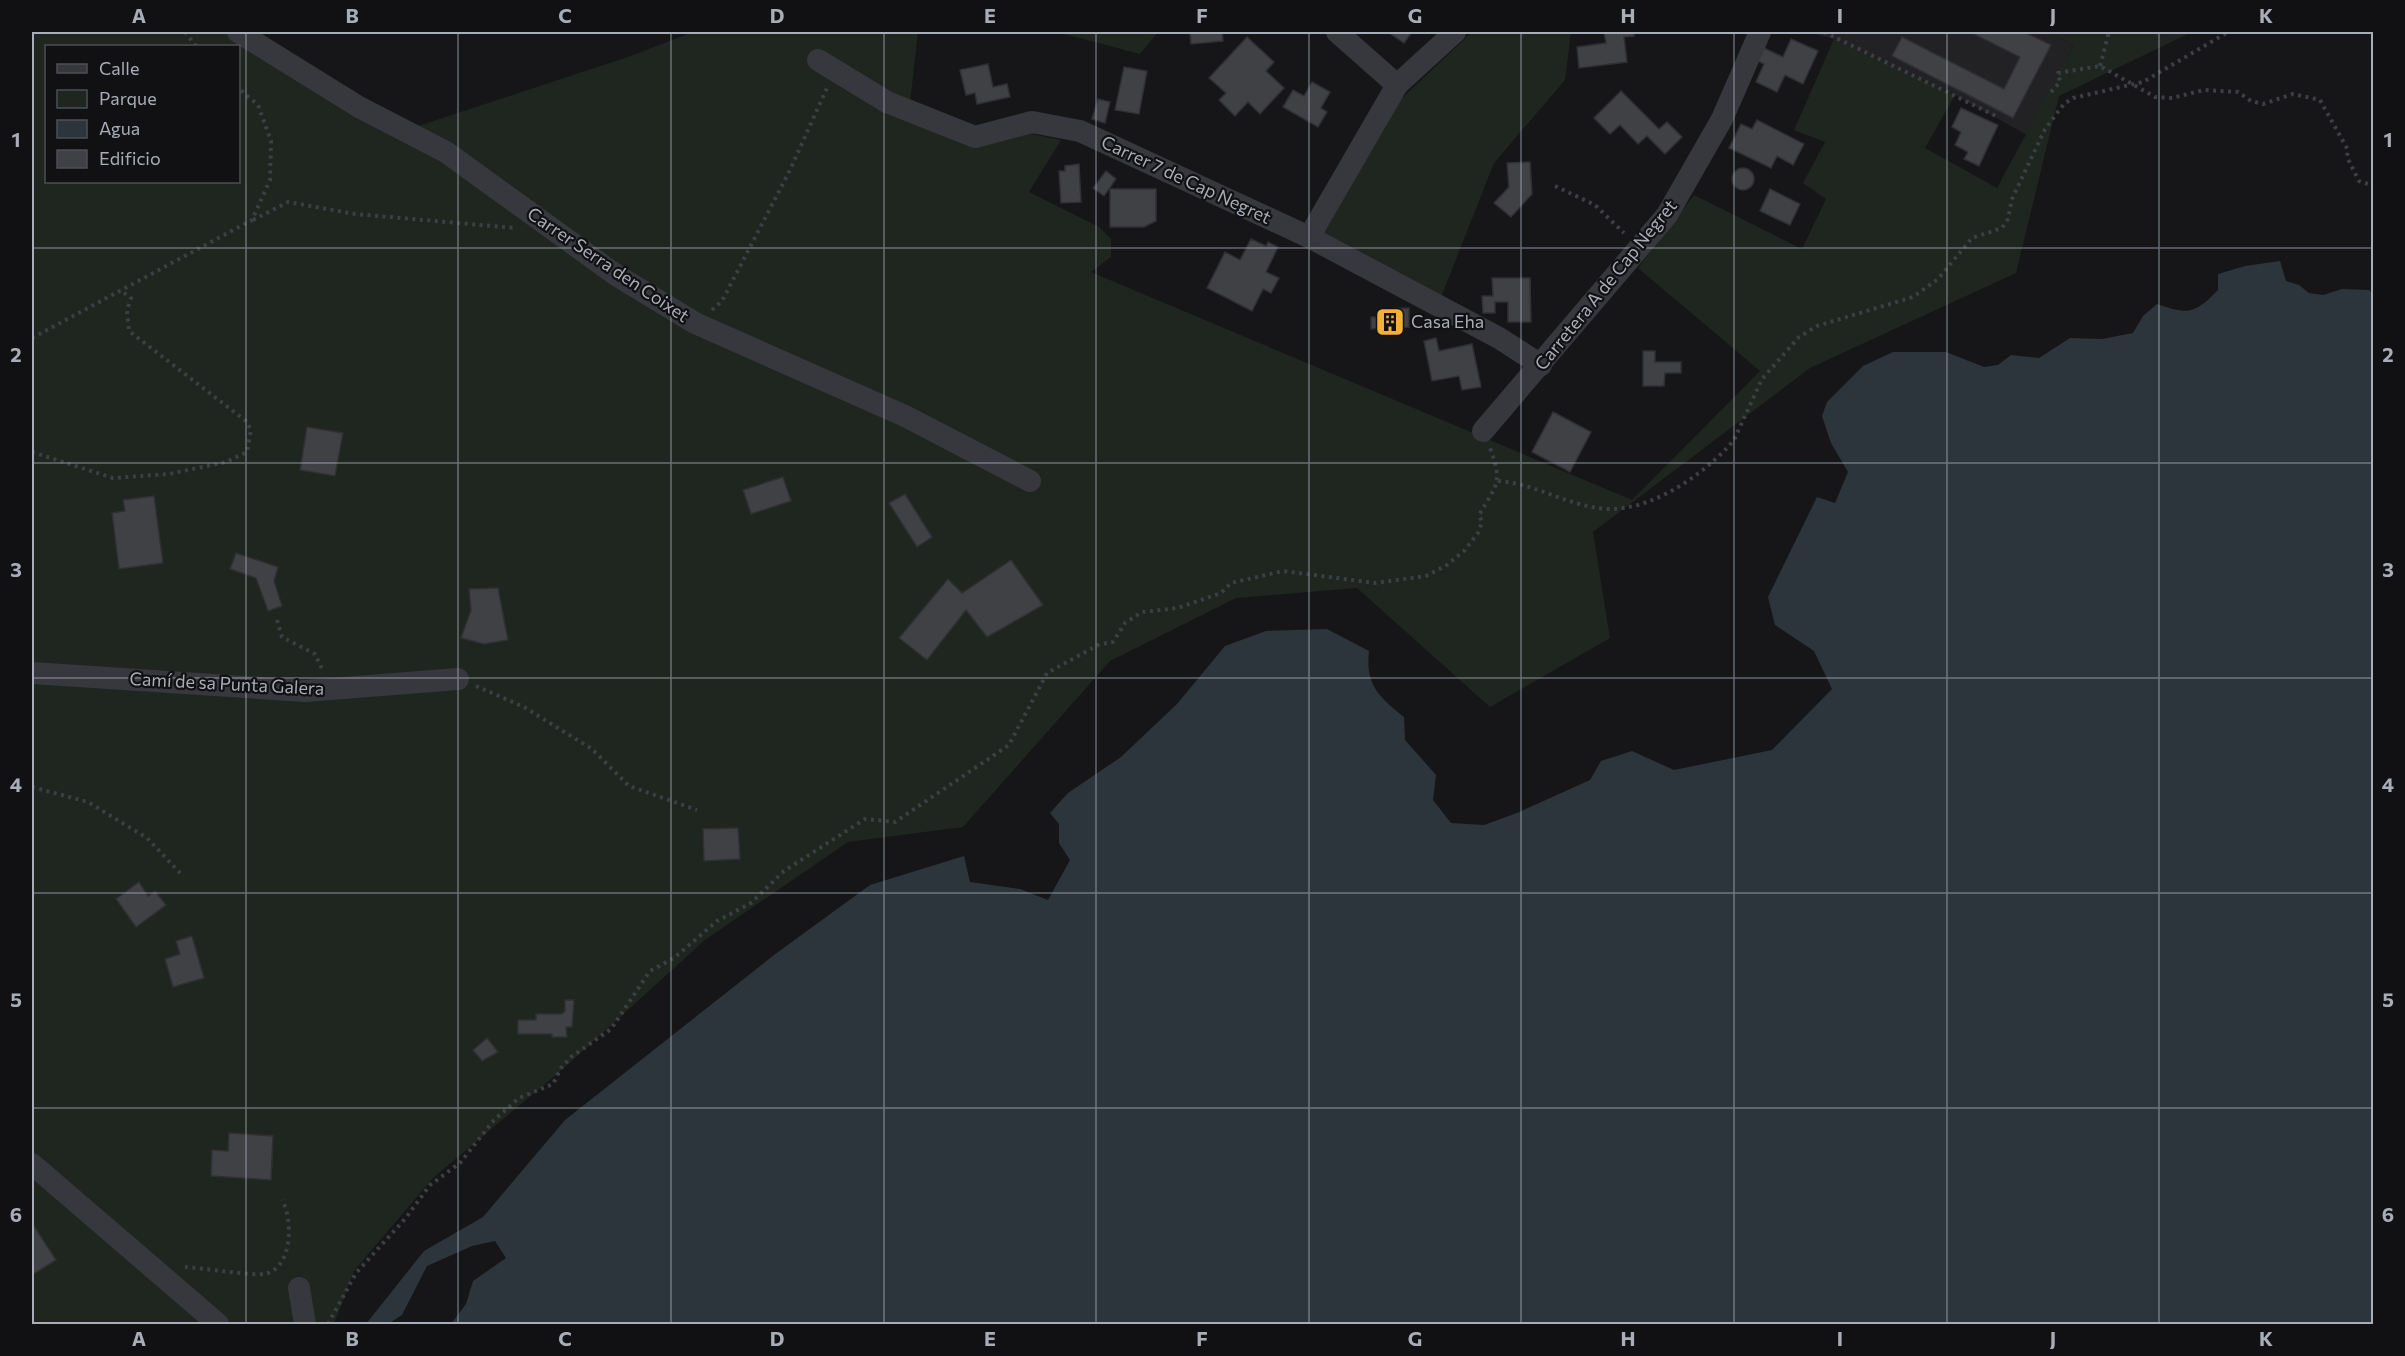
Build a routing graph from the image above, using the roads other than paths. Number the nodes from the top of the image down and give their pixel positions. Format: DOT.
graph roads {
  1 [pos="238,32"];
  2 [pos="1337,32"];
  3 [pos="1455,32"];
  4 [pos="1760,32"];
  5 [pos="818,60"];
  6 [pos="1397,85"];
  7 [pos="1309,237"];
  8 [pos="1541,365"];
  9 [pos="1483,430"];
  10 [pos="1030,481"];
  11 [pos="32,673"];
  12 [pos="458,679"];
  13 [pos="32,1164"];
  14 [pos="299,1288"];
  15 [pos="218,1324"];
  16 [pos="305,1324"];
  1 -- 10 [label="street, Carrer Serra den Coixet"];
  2 -- 6 [label="street"];
  3 -- 6 [label="street"];
  4 -- 8 [label="street, Carretera A de Cap Negret"];
  5 -- 7 [label="street, Carrer 7 de Cap Negret"];
  6 -- 7 [label="street"];
  7 -- 8 [label="street, Carrer 7 de Cap Negret"];
  8 -- 9 [label="street, Carretera A de Cap Negret"];
  11 -- 12 [label="street, Camí de sa Punta Galera"];
  13 -- 15 [label="street"];
  14 -- 16 [label="street"];
}
